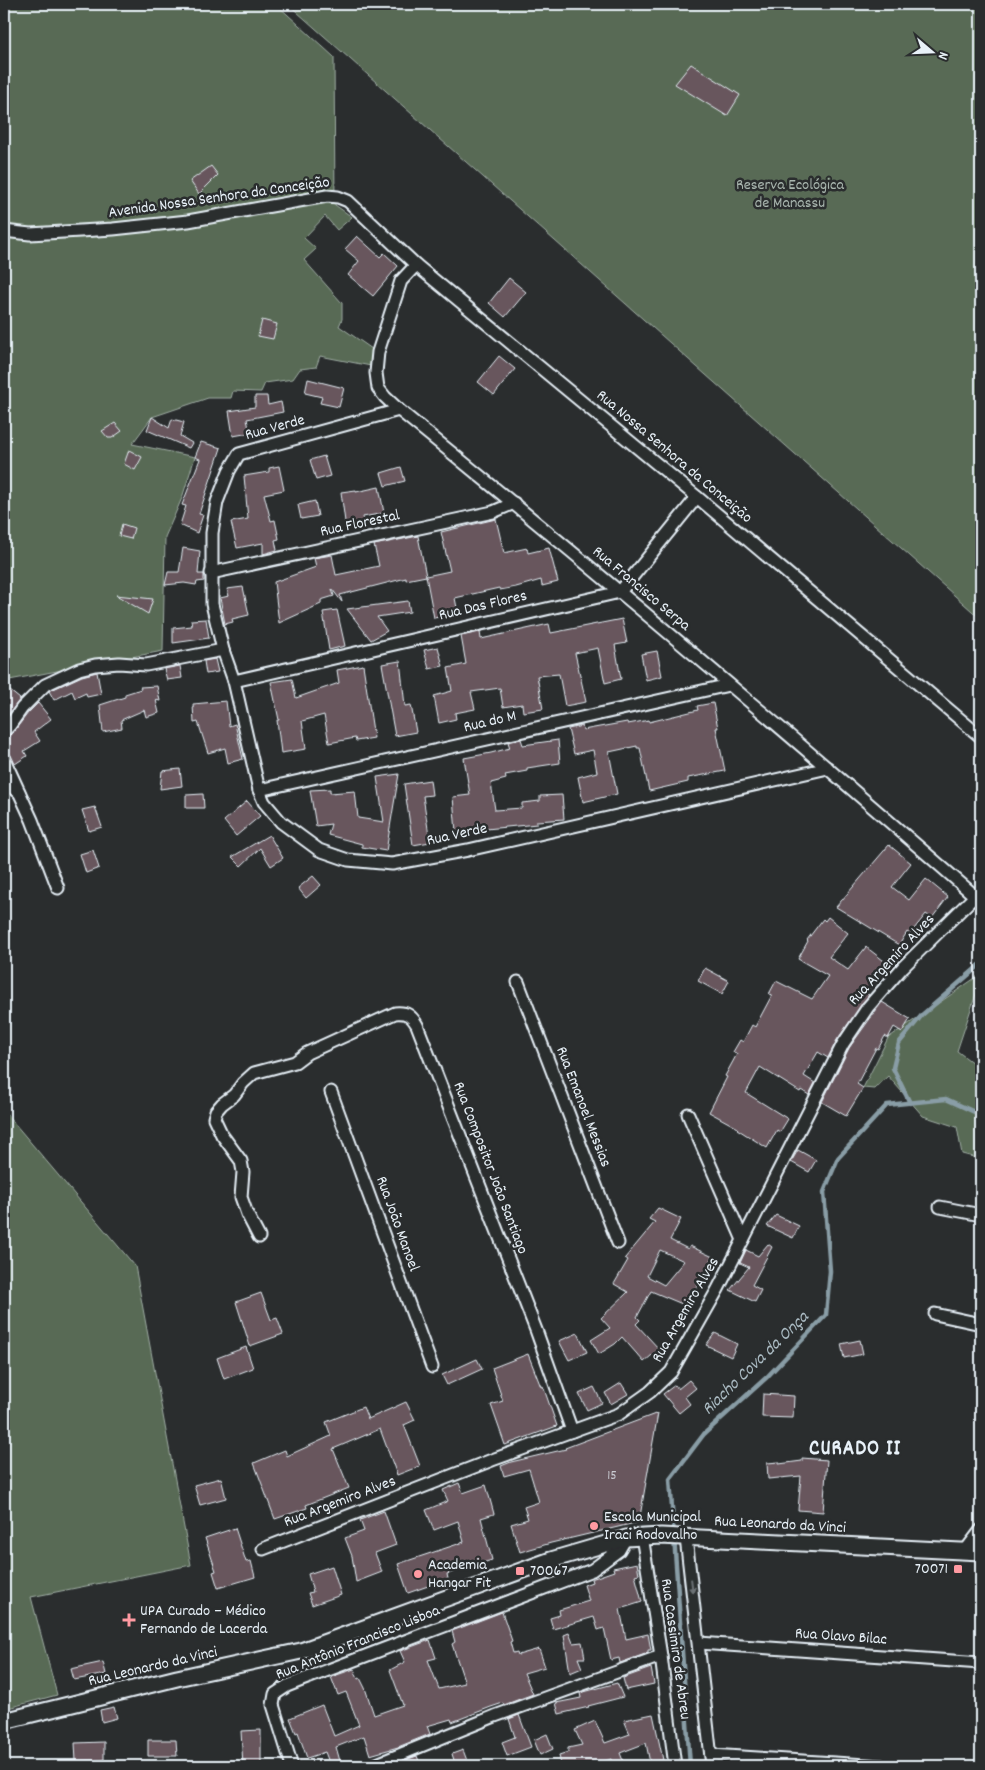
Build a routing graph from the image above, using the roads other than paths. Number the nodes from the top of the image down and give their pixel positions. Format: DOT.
graph roads {
  1 [pos="348,201"];
  2 [pos="4,231"];
  3 [pos="416,265"];
  4 [pos="399,410"];
  5 [pos="697,497"];
  6 [pos="514,503"];
  7 [pos="211,573"];
  8 [pos="620,592"];
  9 [pos="223,650"];
  10 [pos="234,680"];
  11 [pos="729,685"];
  12 [pos="4,731"];
  13 [pos="981,737"];
  14 [pos="4,759"];
  15 [pos="828,768"];
  16 [pos="4,783"];
  17 [pos="259,790"];
  18 [pos="19,792"];
  19 [pos="58,888"];
  20 [pos="978,900"];
  21 [pos="518,982"];
  22 [pos="331,1092"];
  23 [pos="688,1114"];
  24 [pos="940,1207"];
  25 [pos="981,1216"];
  26 [pos="260,1237"];
  27 [pos="743,1240"];
  28 [pos="618,1243"];
  29 [pos="935,1314"];
  30 [pos="981,1324"];
  31 [pos="432,1367"];
  32 [pos="572,1430"];
  33 [pos="981,1530"];
  34 [pos="642,1536"];
  35 [pos="626,1538"];
  36 [pos="682,1538"];
  37 [pos="263,1549"];
  38 [pos="965,1551"];
  39 [pos="981,1552"];
  40 [pos="699,1643"];
  41 [pos="661,1656"];
  42 [pos="981,1663"];
  43 [pos="4,1721"];
  44 [pos="712,1761"];
  45 [pos="292,1766"];
  46 [pos="372,1766"];
  47 [pos="674,1766"];
  48 [pos="882,1766"];
  1 -- 2 [label="street, Avenida Nossa Senhora da Conceição"];
  1 -- 3 [label="street, Rua Nossa Senhora da Conceição"];
  3 -- 4 [label="street, Rua Francisco Serpa"];
  3 -- 5 [label="street, Rua Nossa Senhora da Conceição"];
  4 -- 6 [label="street, Rua Francisco Serpa"];
  4 -- 7 [label="street, Rua Verde"];
  5 -- 8 [label="street"];
  5 -- 13 [label="street, Rua Nossa Senhora da Conceição"];
  6 -- 7 [label="street, Rua Florestal"];
  6 -- 8 [label="street, Rua Francisco Serpa"];
  7 -- 9 [label="street, Rua Verde"];
  8 -- 10 [label="street, Rua Das Flores"];
  8 -- 11 [label="street, Rua Francisco Serpa"];
  9 -- 10 [label="street, Rua Verde"];
  9 -- 12 [label="street"];
  10 -- 17 [label="street, Rua Verde"];
  11 -- 15 [label="street, Rua Francisco Serpa"];
  11 -- 17 [label="street, Rua do M"];
  14 -- 18 [label="street"];
  15 -- 17 [label="street, Rua Verde"];
  15 -- 20 [label="street, Rua Francisco Serpa"];
  16 -- 18 [label="street"];
  18 -- 19 [label="street"];
  20 -- 27 [label="street, Rua Argemiro Alves"];
  21 -- 28 [label="street, Rua Emanoel Messias"];
  22 -- 31 [label="street, Rua João Manoel"];
  23 -- 27 [label="street"];
  24 -- 25 [label="street"];
  26 -- 32 [label="street, Rua Compositor João Santiago"];
  27 -- 32 [label="street, Rua Argemiro Alves"];
  29 -- 30 [label="street"];
  32 -- 37 [label="street, Rua Argemiro Alves"];
  33 -- 38 [label="street"];
  34 -- 35 [label="street, Rua Leonardo da Vinci"];
  34 -- 36 [label="street, Rua Leonardo da Vinci"];
  34 -- 41 [label="street, Rua Cassimiro de Abreu"];
  35 -- 43 [label="street, Rua Leonardo da Vinci"];
  35 -- 45 [label="street, Rua Antônio Francisco Lisboa"];
  36 -- 38 [label="street, Rua Leonardo da Vinci"];
  36 -- 40 [label="street, Rua Cassimiro de Abreu, one-way"];
  38 -- 39 [label="street, Rua Leonardo da Vinci"];
  40 -- 42 [label="street, Rua Olavo Bilac"];
  40 -- 44 [label="street, Rua Cassimiro de Abreu"];
  41 -- 46 [label="street"];
  41 -- 47 [label="street, Rua Cassimiro de Abreu"];
  44 -- 48 [label="street"];
}
